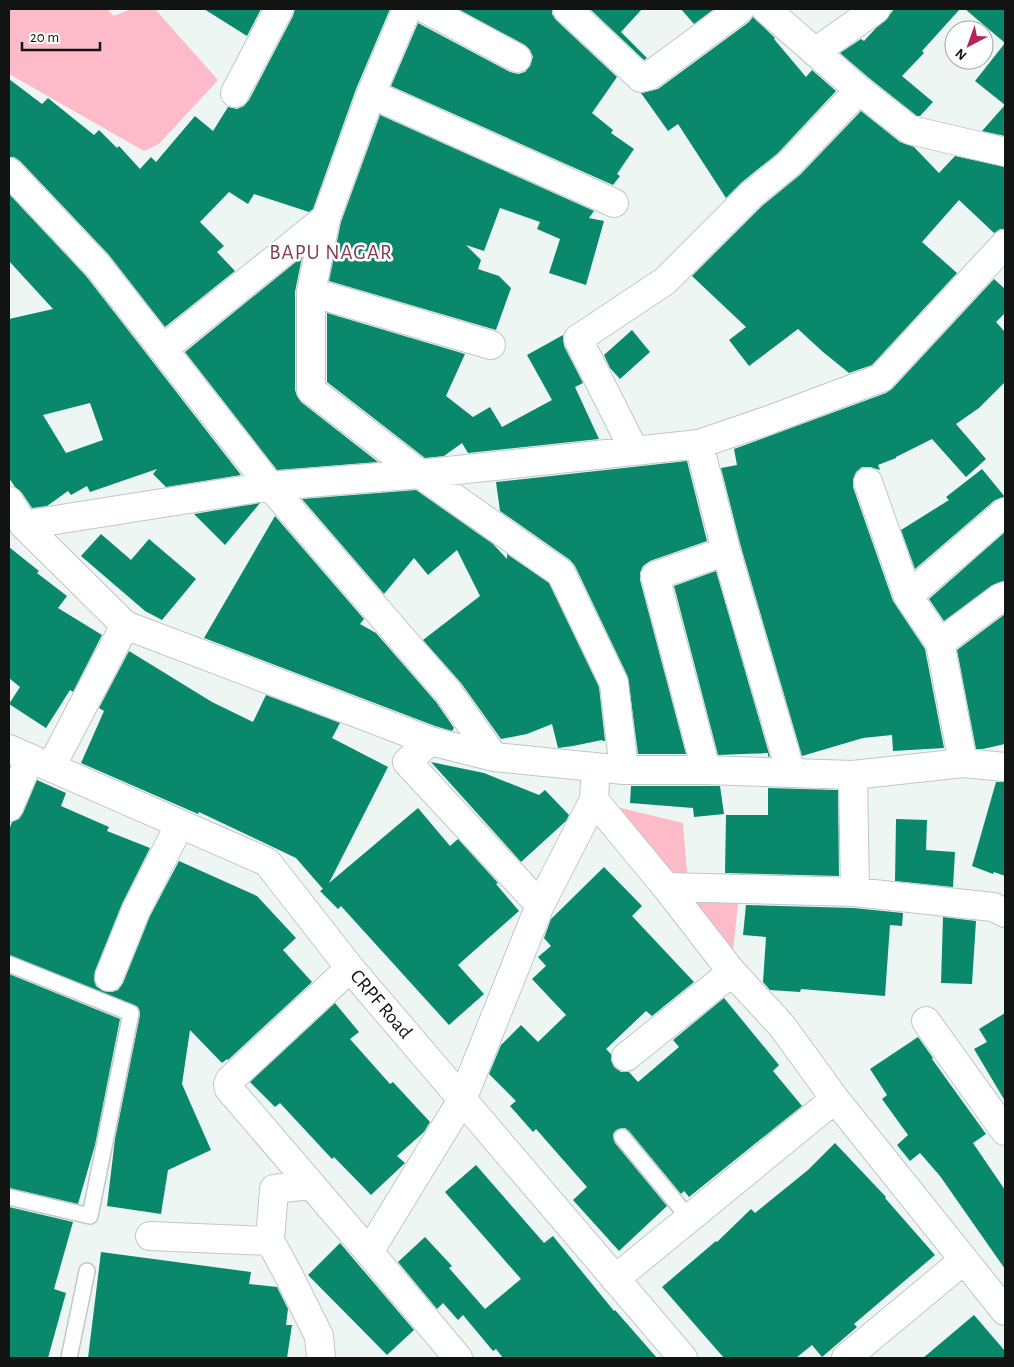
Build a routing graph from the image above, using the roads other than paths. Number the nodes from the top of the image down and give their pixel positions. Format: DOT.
graph roads {
  1 [pos="279,9"];
  2 [pos="407,9"];
  3 [pos="426,9"];
  4 [pos="567,9"];
  5 [pos="740,9"];
  6 [pos="766,9"];
  7 [pos="876,9"];
  8 [pos="816,52"];
  9 [pos="516,58"];
  10 [pos="859,90"];
  11 [pos="235,93"];
  12 [pos="371,94"];
  13 [pos="1005,152"];
  14 [pos="9,172"];
  15 [pos="614,203"];
  16 [pos="326,218"];
  17 [pos="1005,244"];
  18 [pos="311,292"];
  19 [pos="491,345"];
  20 [pos="163,349"];
  21 [pos="699,444"];
  22 [pos="634,450"];
  23 [pos="420,474"];
  24 [pos="868,482"];
  25 [pos="270,486"];
  26 [pos="9,501"];
  27 [pos="1005,512"];
  28 [pos="24,524"];
  29 [pos="726,551"];
  30 [pos="908,596"];
  31 [pos="1005,596"];
  32 [pos="125,625"];
  33 [pos="940,643"];
  34 [pos="430,741"];
  35 [pos="494,757"];
  36 [pos="30,758"];
  37 [pos="963,763"];
  38 [pos="596,766"];
  39 [pos="1005,767"];
  40 [pos="624,770"];
  41 [pos="706,770"];
  42 [pos="791,773"];
  43 [pos="853,775"];
  44 [pos="594,800"];
  45 [pos="9,806"];
  46 [pos="180,824"];
  47 [pos="666,887"];
  48 [pos="855,892"];
  49 [pos="540,904"];
  50 [pos="1005,912"];
  51 [pos="9,964"];
  52 [pos="350,968"];
  53 [pos="732,972"];
  54 [pos="109,977"];
  55 [pos="926,1021"];
  56 [pos="626,1057"];
  57 [pos="835,1099"];
  58 [pos="462,1100"];
  59 [pos="1005,1131"];
  60 [pos="622,1137"];
  61 [pos="311,1185"];
  62 [pos="9,1197"];
  63 [pos="689,1218"];
  64 [pos="150,1236"];
  65 [pos="270,1241"];
  66 [pos="369,1252"];
  67 [pos="964,1260"];
  68 [pos="87,1271"];
  69 [pos="616,1279"];
  70 [pos="1005,1312"];
  71 [pos="69,1358"];
  72 [pos="321,1358"];
  73 [pos="458,1358"];
  74 [pos="683,1358"];
  75 [pos="846,1358"];
  1 -- 11 [label="street"];
  2 -- 12 [label="street"];
  3 -- 9 [label="street"];
  4 -- 5 [label="street"];
  6 -- 8 [label="street"];
  7 -- 8 [label="street"];
  8 -- 10 [label="street"];
  10 -- 13 [label="street"];
  10 -- 22 [label="street"];
  12 -- 15 [label="street"];
  12 -- 16 [label="street"];
  14 -- 20 [label="street"];
  16 -- 18 [label="street"];
  16 -- 20 [label="street"];
  17 -- 21 [label="street"];
  18 -- 19 [label="street"];
  18 -- 23 [label="street"];
  20 -- 25 [label="street"];
  21 -- 22 [label="street"];
  21 -- 29 [label="street"];
  22 -- 23 [label="street"];
  23 -- 25 [label="street"];
  23 -- 40 [label="street"];
  24 -- 30 [label="street"];
  25 -- 28 [label="street"];
  25 -- 35 [label="street"];
  26 -- 28 [label="street"];
  27 -- 30 [label="street"];
  28 -- 32 [label="street"];
  29 -- 41 [label="street"];
  29 -- 42 [label="street"];
  30 -- 33 [label="street"];
  31 -- 33 [label="street"];
  32 -- 34 [label="street"];
  32 -- 36 [label="street"];
  33 -- 37 [label="street"];
  34 -- 35 [label="street"];
  34 -- 49 [label="street"];
  35 -- 38 [label="street"];
  36 -- 45 [label="street"];
  36 -- 46 [label="street, CRPF Road"];
  37 -- 39 [label="street"];
  37 -- 43 [label="street"];
  38 -- 40 [label="street"];
  38 -- 44 [label="street"];
  40 -- 41 [label="street"];
  41 -- 42 [label="street"];
  42 -- 43 [label="street"];
  43 -- 48 [label="street"];
  44 -- 47 [label="street"];
  44 -- 49 [label="street"];
  46 -- 52 [label="street, CRPF Road"];
  46 -- 54 [label="street"];
  47 -- 48 [label="street"];
  47 -- 53 [label="street"];
  48 -- 50 [label="street"];
  49 -- 58 [label="street"];
  51 -- 62 [label="lane"];
  52 -- 58 [label="street, CRPF Road"];
  52 -- 61 [label="street"];
  53 -- 56 [label="street"];
  53 -- 57 [label="street"];
  55 -- 59 [label="street"];
  57 -- 63 [label="street"];
  57 -- 67 [label="street"];
  58 -- 66 [label="street"];
  58 -- 69 [label="street, CRPF Road"];
  60 -- 63 [label="lane"];
  61 -- 65 [label="street"];
  61 -- 66 [label="street"];
  63 -- 69 [label="street"];
  64 -- 65 [label="street"];
  65 -- 72 [label="street"];
  66 -- 73 [label="street"];
  67 -- 70 [label="street"];
  67 -- 75 [label="street"];
  68 -- 71 [label="lane"];
  69 -- 74 [label="street, CRPF Road"];
}
